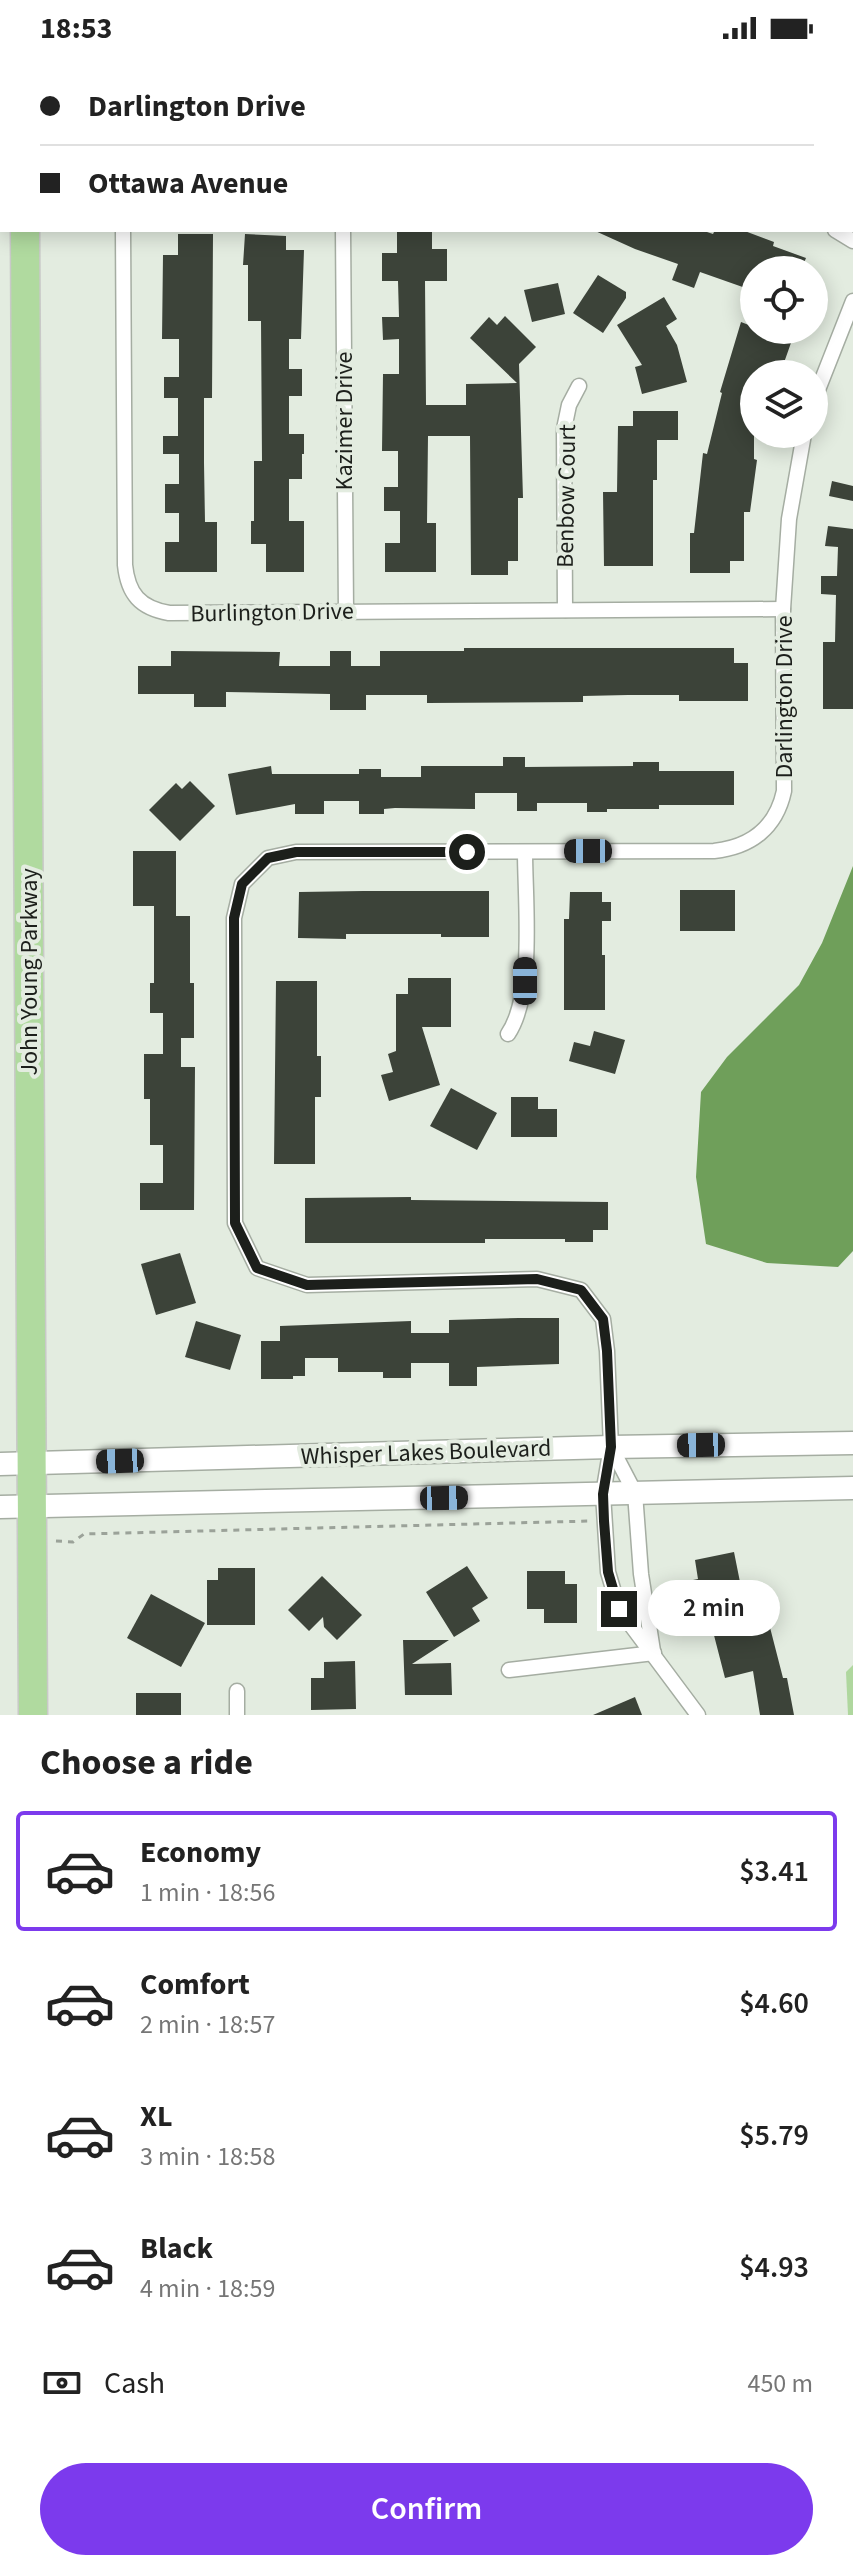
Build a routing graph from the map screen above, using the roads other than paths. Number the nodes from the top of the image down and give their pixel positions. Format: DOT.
graph roads {
  1 [pos="25,232"];
  2 [pos="123,232"];
  3 [pos="343,232"];
  4 [pos="853,301"];
  5 [pos="828,364"];
  6 [pos="579,386"];
  7 [pos="802,448"];
  8 [pos="783,609"];
  9 [pos="565,610"];
  10 [pos="346,612"];
  11 [pos="525,852"];
  12 [pos="508,1034"];
  13 [pos="853,1443"];
  14 [pos="611,1447"];
  15 [pos="0,1464"];
  16 [pos="32,1464"];
  17 [pos="853,1488"];
  18 [pos="635,1493"];
  19 [pos="603,1494"];
  20 [pos="32,1506"];
  21 [pos="0,1507"];
  22 [pos="654,1653"];
  23 [pos="509,1670"];
  24 [pos="237,1691"];
  25 [pos="33,1715"];
  26 [pos="237,1715"];
  27 [pos="698,1715"];
  1 -- 16 [label="highway, John Young Parkway"];
  2 -- 10 [label="street, Burlington Drive"];
  3 -- 10 [label="street, Kazimer Drive"];
  4 -- 5 [label="street"];
  6 -- 9 [label="street, Benbow Court"];
  7 -- 8 [label="street, Darlington Drive"];
  8 -- 9 [label="street, Burlington Drive"];
  8 -- 11 [label="street, Darlington Drive"];
  9 -- 10 [label="street, Burlington Drive"];
  11 -- 12 [label="street"];
  11 -- 14 [label="street, Darlington Drive"];
  13 -- 14 [label="street, Whisper Lakes Boulevard"];
  14 -- 16 [label="street, Whisper Lakes Boulevard"];
  14 -- 18 [label="street"];
  14 -- 19 [label="street"];
  15 -- 16 [label="street, Whisper Lakes Boulevard"];
  16 -- 20 [label="highway, John Young Parkway"];
  17 -- 18 [label="street, Whisper Lakes Boulevard"];
  18 -- 19 [label="street, Whisper Lakes Boulevard"];
  18 -- 22 [label="street"];
  19 -- 20 [label="street, Whisper Lakes Boulevard"];
  19 -- 22 [label="street"];
  20 -- 21 [label="street, Whisper Lakes Boulevard"];
  20 -- 25 [label="highway, John Young Parkway"];
  22 -- 23 [label="street"];
  22 -- 27 [label="street"];
  24 -- 26 [label="street"];
}
